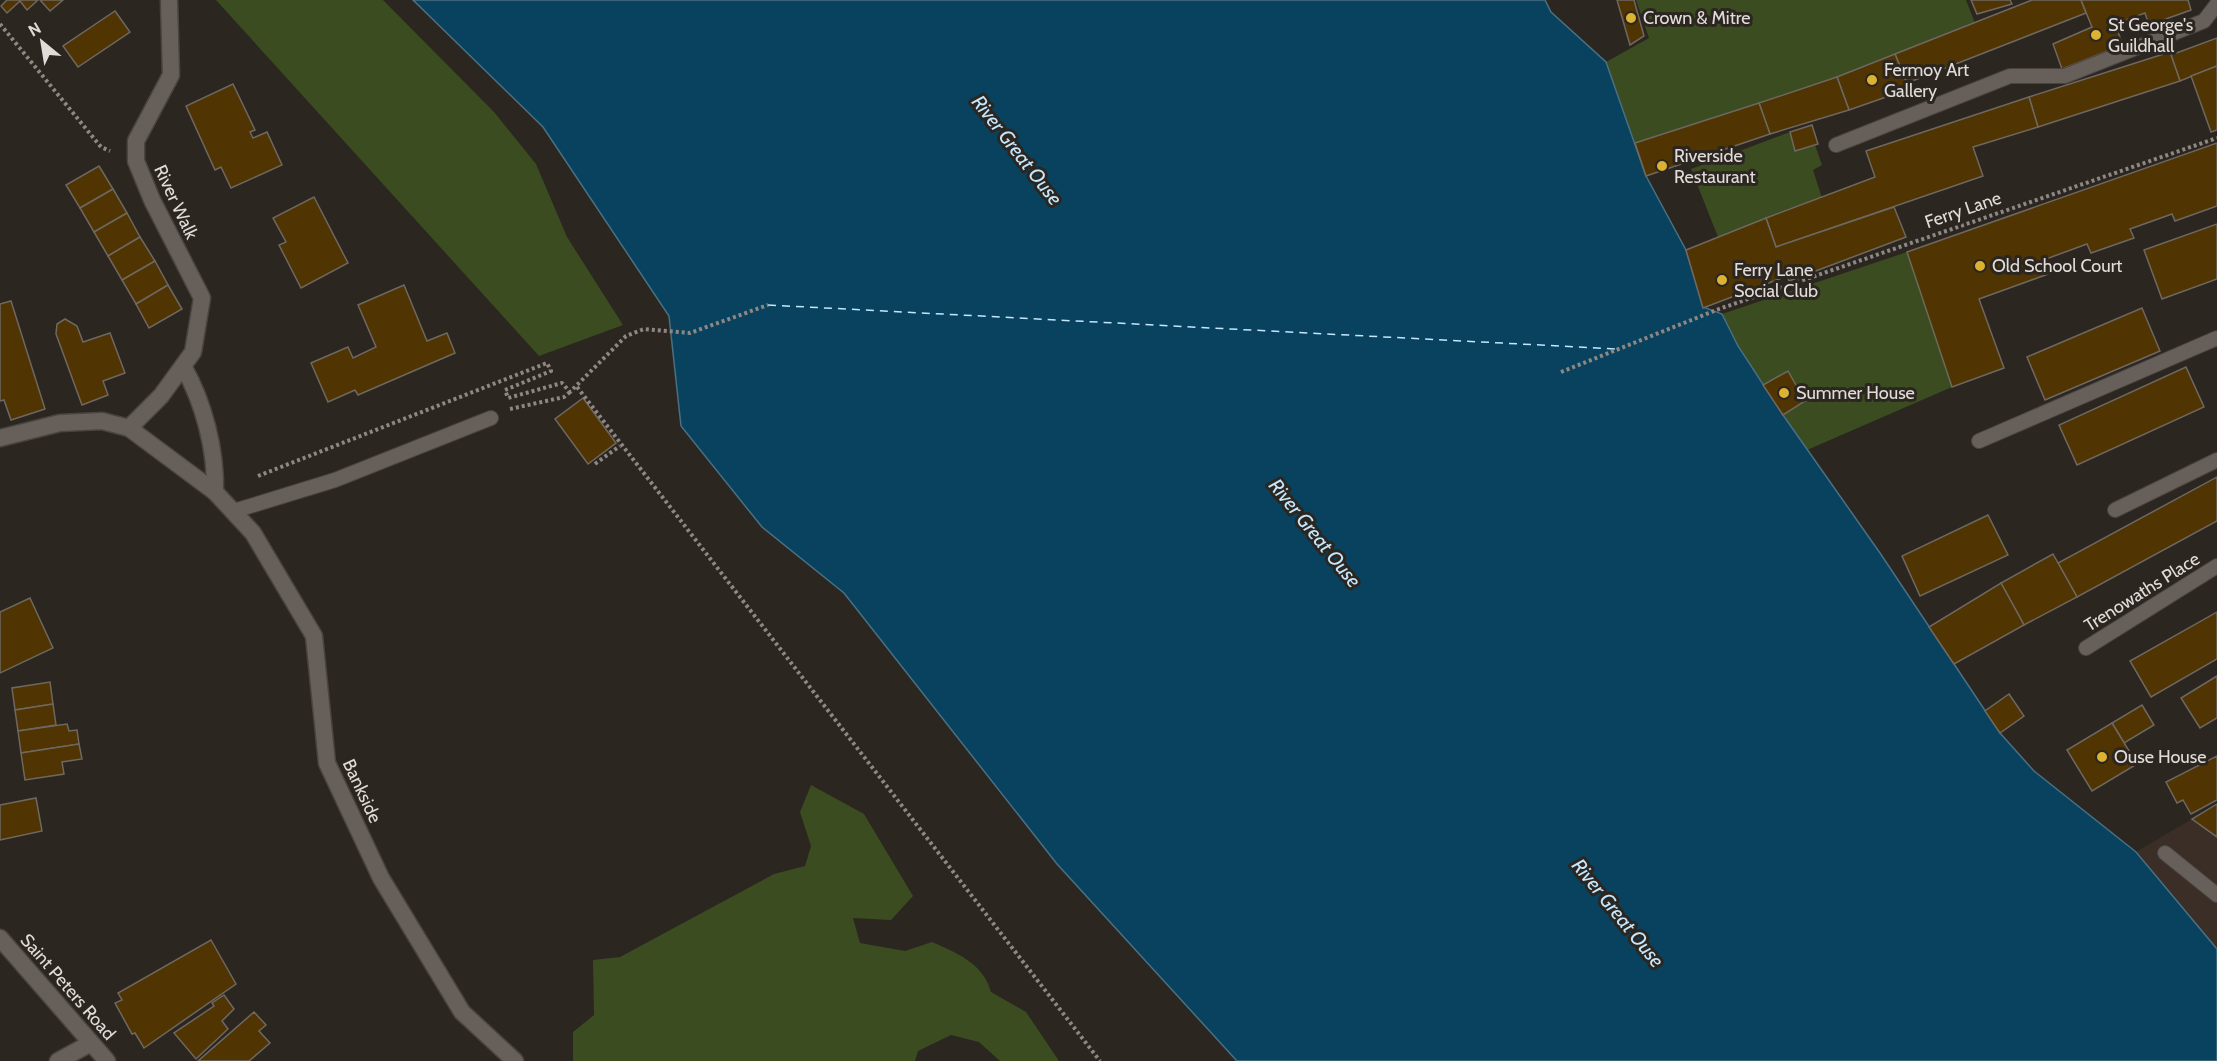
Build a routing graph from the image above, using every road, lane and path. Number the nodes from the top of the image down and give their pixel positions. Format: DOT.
graph roads {
  1 [pos="169,0"];
  2 [pos="2217,4"];
  3 [pos="0,24"];
  4 [pos="2217,138"];
  5 [pos="1836,145"];
  6 [pos="136,161"];
  7 [pos="768,305"];
  8 [pos="2217,338"];
  9 [pos="183,366"];
  10 [pos="1561,372"];
  11 [pos="570,392"];
  12 [pos="518,407"];
  13 [pos="491,418"];
  14 [pos="129,428"];
  15 [pos="0,438"];
  16 [pos="1979,441"];
  17 [pos="620,446"];
  18 [pos="2217,460"];
  19 [pos="595,464"];
  20 [pos="215,492"];
  21 [pos="2115,510"];
  22 [pos="234,511"];
  23 [pos="2217,566"];
  24 [pos="2086,648"];
  25 [pos="2165,853"];
  26 [pos="2217,895"];
  27 [pos="0,938"];
  28 [pos="91,1043"];
  29 [pos="58,1061"];
  30 [pos="107,1061"];
  31 [pos="515,1061"];
  32 [pos="1100,1061"];
  1 -- 6 [label="street, River Walk"];
  2 -- 5 [label="lane"];
  3 -- 6 [label="path"];
  4 -- 10 [label="path, Ferry Lane"];
  6 -- 9 [label="street, River Walk"];
  7 -- 17 [label="path"];
  8 -- 16 [label="lane"];
  9 -- 14 [label="street"];
  9 -- 20 [label="street"];
  11 -- 12 [label="path"];
  13 -- 22 [label="lane"];
  14 -- 15 [label="street"];
  14 -- 20 [label="street, Bankside"];
  17 -- 19 [label="path"];
  17 -- 32 [label="path"];
  18 -- 21 [label="lane"];
  20 -- 22 [label="street, Bankside"];
  22 -- 31 [label="street, Bankside"];
  23 -- 24 [label="lane, Trenowaths Place"];
  25 -- 26 [label="lane"];
  27 -- 28 [label="street, Saint Peters Road"];
  28 -- 29 [label="street"];
  28 -- 30 [label="street, Saint Peters Road"];
}
